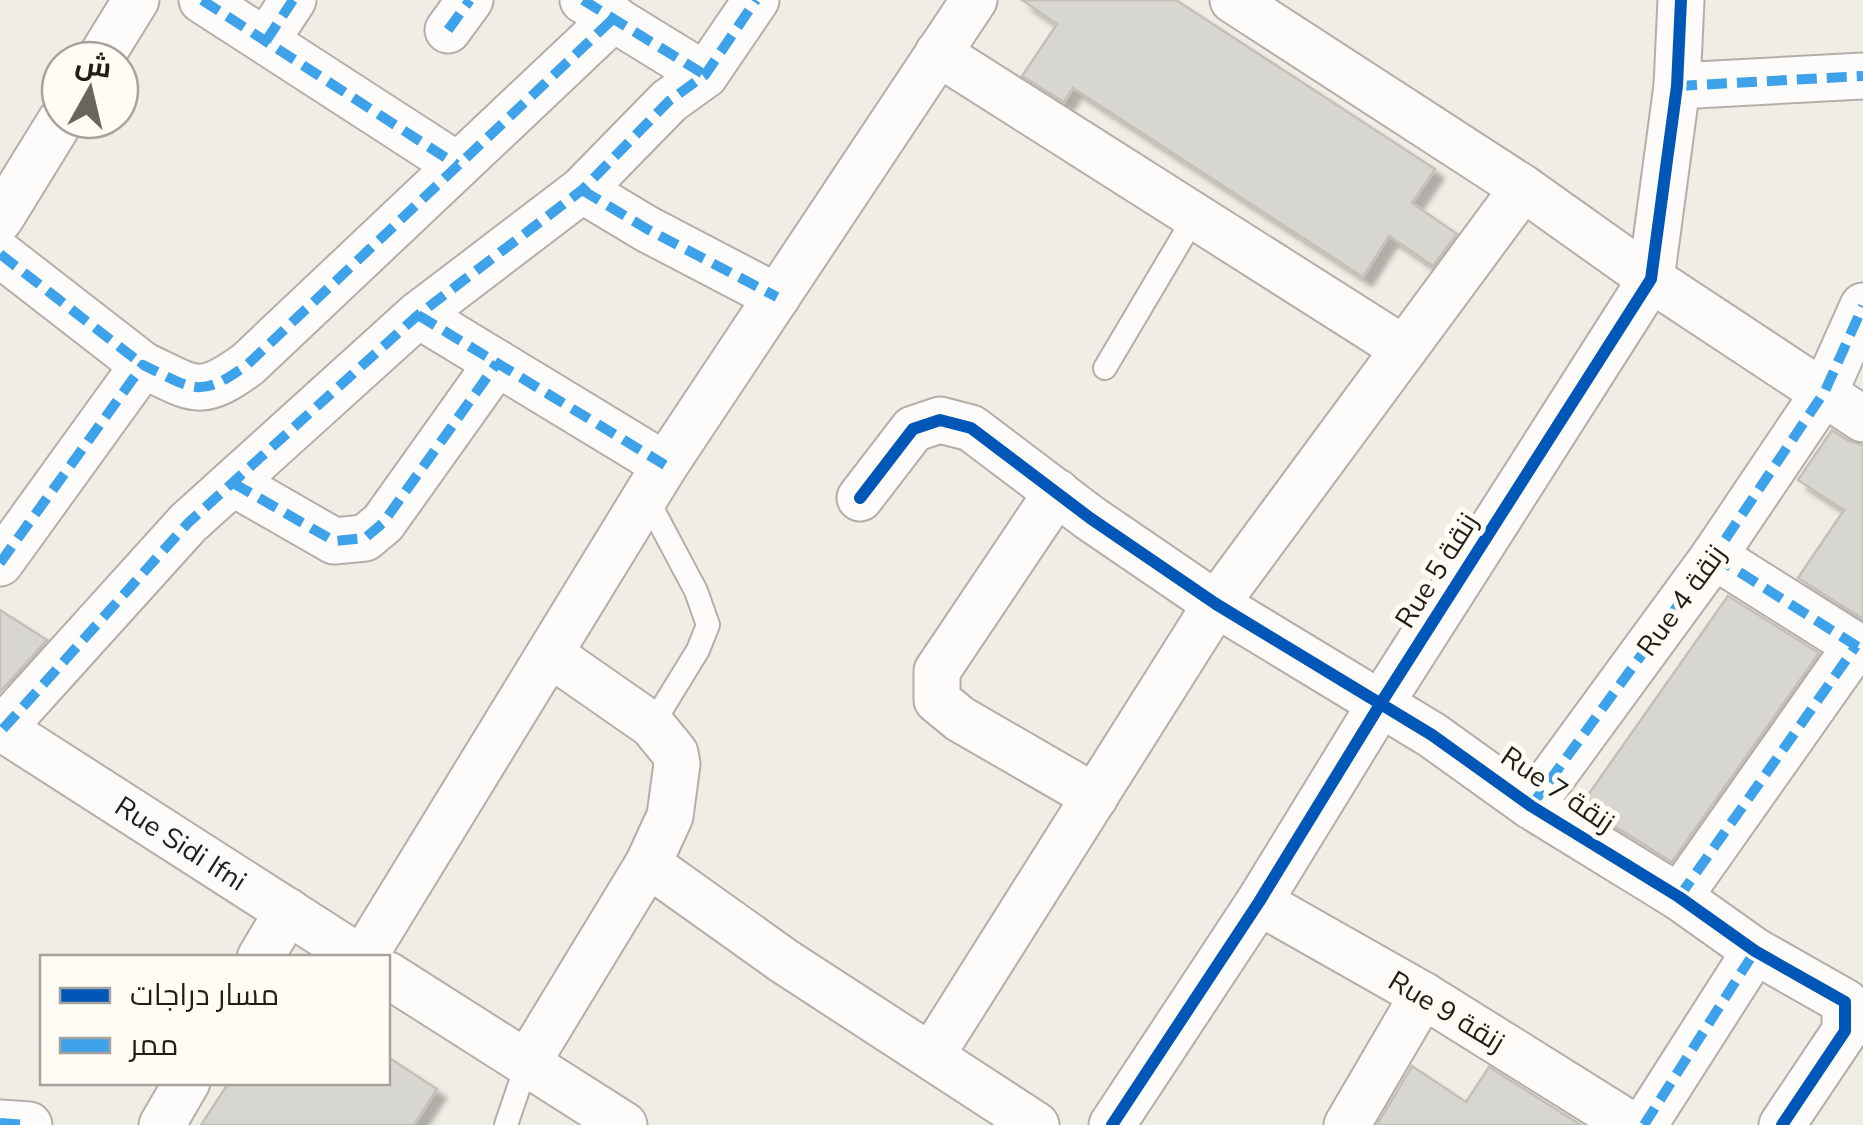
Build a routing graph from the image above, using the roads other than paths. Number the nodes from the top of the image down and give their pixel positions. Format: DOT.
graph roads {
  1 [pos="136,0"];
  2 [pos="202,0"];
  3 [pos="293,0"];
  4 [pos="756,0"];
  5 [pos="974,0"];
  6 [pos="1233,0"];
  7 [pos="1681,0"];
  8 [pos="599,9"];
  9 [pos="111,40"];
  10 [pos="266,41"];
  11 [pos="938,53"];
  12 [pos="705,75"];
  13 [pos="1863,76"];
  14 [pos="1677,86"];
  15 [pos="49,140"];
  16 [pos="457,165"];
  17 [pos="1523,188"];
  18 [pos="582,190"];
  19 [pos="1195,216"];
  20 [pos="0,219"];
  21 [pos="0,254"];
  22 [pos="1651,279"];
  23 [pos="777,297"];
  24 [pos="1863,306"];
  25 [pos="418,315"];
  26 [pos="1404,349"];
  27 [pos="497,362"];
  28 [pos="143,365"];
  29 [pos="1105,368"];
  30 [pos="1825,391"];
  31 [pos="1863,418"];
  32 [pos="656,481"];
  33 [pos="233,483"];
  34 [pos="1057,492"];
  35 [pos="860,498"];
  36 [pos="1714,556"];
  37 [pos="0,563"];
  38 [pos="1216,604"];
  39 [pos="1859,648"];
  40 [pos="550,654"];
  41 [pos="1381,703"];
  42 [pos="652,725"];
  43 [pos="1,729"];
  44 [pos="1095,797"];
  45 [pos="1531,806"];
  46 [pos="648,864"];
  47 [pos="1679,896"];
  48 [pos="1260,902"];
  49 [pos="288,911"];
  50 [pos="1755,950"];
  51 [pos="262,955"];
  52 [pos="356,955"];
  53 [pos="363,955"];
  54 [pos="390,976"];
  55 [pos="1422,994"];
  56 [pos="1851,1006"];
  57 [pos="930,1056"];
  58 [pos="527,1062"];
  59 [pos="185,1085"];
  60 [pos="0,1123"];
  61 [pos="30,1125"];
  62 [pos="162,1125"];
  63 [pos="506,1125"];
  64 [pos="624,1125"];
  65 [pos="1036,1125"];
  66 [pos="1112,1125"];
  67 [pos="1347,1125"];
  68 [pos="1631,1125"];
  69 [pos="1644,1125"];
  70 [pos="1782,1125"];
  1 -- 9 [label="street"];
  2 -- 10 [label="street"];
  3 -- 10 [label="street"];
  4 -- 12 [label="street"];
  5 -- 11 [label="street"];
  6 -- 17 [label="street"];
  7 -- 14 [label="street, Rue 5 زنقة"];
  8 -- 12 [label="street"];
  8 -- 16 [label="street"];
  10 -- 16 [label="street"];
  11 -- 19 [label="street"];
  11 -- 23 [label="street"];
  12 -- 18 [label="street"];
  13 -- 14 [label="street"];
  14 -- 22 [label="street, Rue 5 زنقة"];
  15 -- 20 [label="street"];
  16 -- 28 [label="street"];
  17 -- 22 [label="street"];
  17 -- 26 [label="street"];
  18 -- 23 [label="street"];
  18 -- 25 [label="street"];
  19 -- 26 [label="street"];
  19 -- 29 [label="lane"];
  21 -- 28 [label="street"];
  22 -- 30 [label="street"];
  22 -- 41 [label="street, Rue 5 زنقة"];
  23 -- 32 [label="street"];
  24 -- 30 [label="street, Rue 4 زنقة"];
  25 -- 27 [label="street"];
  25 -- 33 [label="street"];
  26 -- 38 [label="street"];
  27 -- 32 [label="street"];
  27 -- 33 [label="street"];
  28 -- 37 [label="street"];
  30 -- 31 [label="street"];
  30 -- 36 [label="street, Rue 4 زنقة"];
  32 -- 40 [label="street"];
  32 -- 42 [label="lane"];
  33 -- 43 [label="street"];
  34 -- 35 [label="street, Rue 7 زنقة"];
  34 -- 38 [label="street, Rue 7 زنقة"];
  34 -- 44 [label="street"];
  36 -- 39 [label="street"];
  36 -- 45 [label="street, Rue 4 زنقة"];
  38 -- 41 [label="street, Rue 7 زنقة"];
  38 -- 44 [label="street"];
  39 -- 47 [label="street"];
  40 -- 42 [label="street"];
  40 -- 53 [label="street"];
  41 -- 45 [label="street, Rue 7 زنقة"];
  41 -- 48 [label="street, Rue 5 زنقة"];
  42 -- 46 [label="street"];
  43 -- 49 [label="street, Rue Sidi Ifni"];
  44 -- 57 [label="street"];
  45 -- 47 [label="street, Rue 7 زنقة"];
  46 -- 57 [label="street"];
  46 -- 58 [label="street"];
  47 -- 50 [label="street, Rue 7 زنقة"];
  48 -- 55 [label="street, Rue 9 زنقة"];
  48 -- 66 [label="street, Rue 5 زنقة"];
  49 -- 51 [label="street"];
  49 -- 52 [label="street, Rue Sidi Ifni"];
  50 -- 56 [label="street, Rue 7 زنقة"];
  50 -- 69 [label="street"];
  54 -- 58 [label="street"];
  55 -- 67 [label="street"];
  55 -- 68 [label="street, Rue 9 زنقة"];
  56 -- 70 [label="street"];
  57 -- 65 [label="street"];
  58 -- 63 [label="lane"];
  58 -- 64 [label="street"];
  59 -- 62 [label="street"];
  60 -- 61 [label="street"];
}
